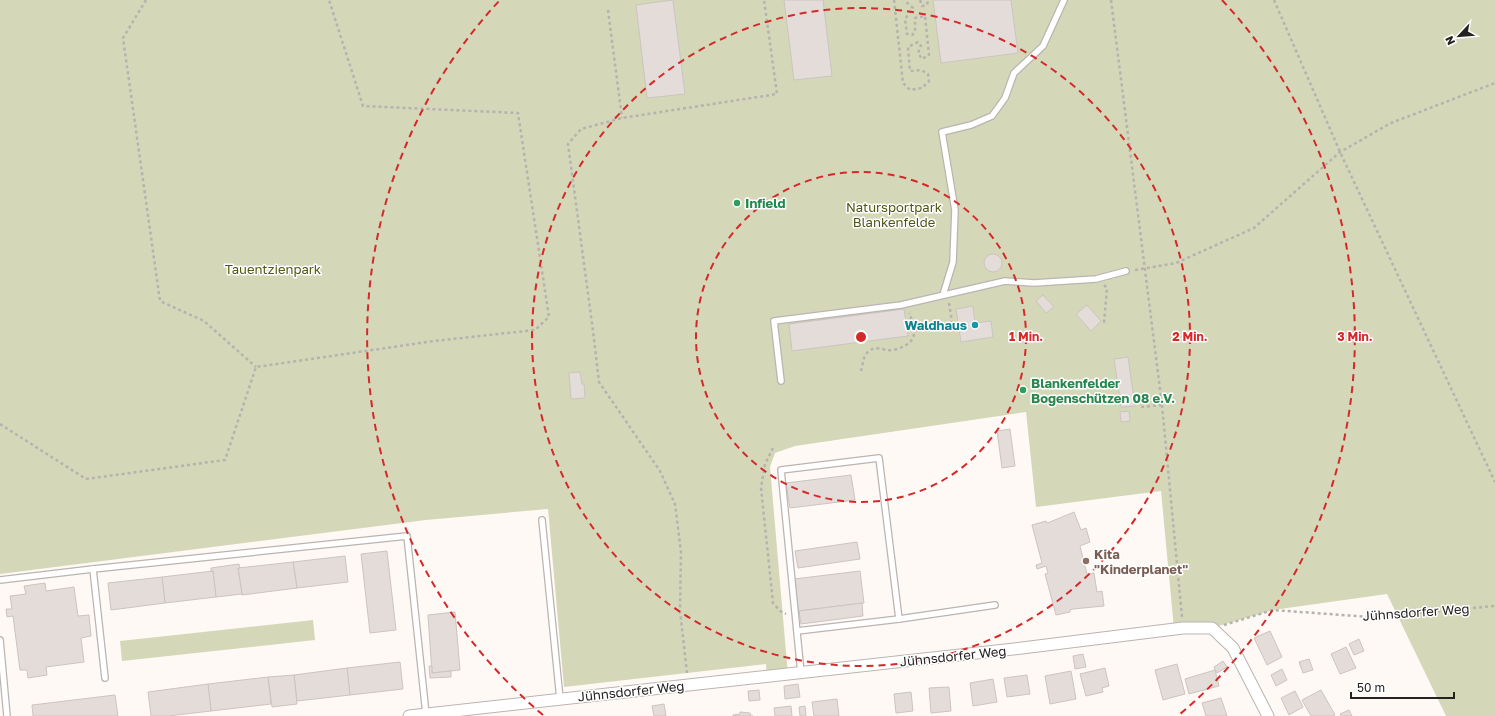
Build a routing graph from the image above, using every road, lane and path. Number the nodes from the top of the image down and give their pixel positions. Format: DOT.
graph roads {
  1 [pos="146,0"];
  2 [pos="329,0"];
  3 [pos="764,0"];
  4 [pos="894,0"];
  5 [pos="904,0"];
  6 [pos="920,0"];
  7 [pos="928,0"];
  8 [pos="1064,0"];
  9 [pos="1111,0"];
  10 [pos="1274,0"];
  11 [pos="608,10"];
  12 [pos="1495,83"];
  13 [pos="622,118"];
  14 [pos="1340,152"];
  15 [pos="1145,268"];
  16 [pos="1126,271"];
  17 [pos="1096,279"];
  18 [pos="945,294"];
  19 [pos="905,304"];
  20 [pos="1104,323"];
  21 [pos="959,328"];
  22 [pos="256,367"];
  23 [pos="861,371"];
  24 [pos="781,381"];
  25 [pos="1162,405"];
  26 [pos="1141,407"];
  27 [pos="0,424"];
  28 [pos="773,448"];
  29 [pos="1495,482"];
  30 [pos="542,520"];
  31 [pos="93,569"];
  32 [pos="0,580"];
  33 [pos="995,605"];
  34 [pos="1495,606"];
  35 [pos="790,617"];
  36 [pos="899,619"];
  37 [pos="1183,628"];
  38 [pos="1212,628"];
  39 [pos="797,630"];
  40 [pos="0,640"];
  41 [pos="802,673"];
  42 [pos="105,678"];
  43 [pos="688,686"];
  44 [pos="560,699"];
  45 [pos="426,715"];
  46 [pos="7,716"];
  47 [pos="409,716"];
  48 [pos="1268,716"];
  1 -- 22 [label="path"];
  2 -- 22 [label="path"];
  3 -- 13 [label="path"];
  4 -- 5 [label="path"];
  6 -- 7 [label="path"];
  8 -- 18 [label="lane"];
  9 -- 15 [label="path"];
  10 -- 14 [label="path"];
  11 -- 13 [label="path"];
  12 -- 14 [label="path"];
  13 -- 43 [label="path"];
  14 -- 15 [label="path"];
  14 -- 29 [label="path"];
  15 -- 16 [label="path"];
  15 -- 25 [label="path"];
  16 -- 17 [label="lane"];
  17 -- 18 [label="lane"];
  17 -- 20 [label="path"];
  18 -- 19 [label="lane"];
  18 -- 21 [label="path"];
  19 -- 23 [label="path"];
  19 -- 24 [label="lane"];
  22 -- 27 [label="path"];
  25 -- 26 [label="path"];
  25 -- 37 [label="path"];
  28 -- 35 [label="path"];
  30 -- 44 [label="lane"];
  31 -- 32 [label="lane"];
  31 -- 42 [label="lane"];
  31 -- 45 [label="lane"];
  33 -- 36 [label="lane"];
  34 -- 38 [label="path, Jühnsdorfer Weg"];
  36 -- 39 [label="lane"];
  36 -- 39 [label="lane"];
  37 -- 38 [label="street, Jühnsdorfer Weg"];
  37 -- 41 [label="street, Jühnsdorfer Weg"];
  38 -- 48 [label="street"];
  39 -- 41 [label="lane"];
  40 -- 46 [label="lane"];
  41 -- 43 [label="street, Jühnsdorfer Weg"];
  43 -- 44 [label="street, Jühnsdorfer Weg"];
  44 -- 45 [label="street, Jühnsdorfer Weg"];
  45 -- 47 [label="street, Jühnsdorfer Weg"];
}
